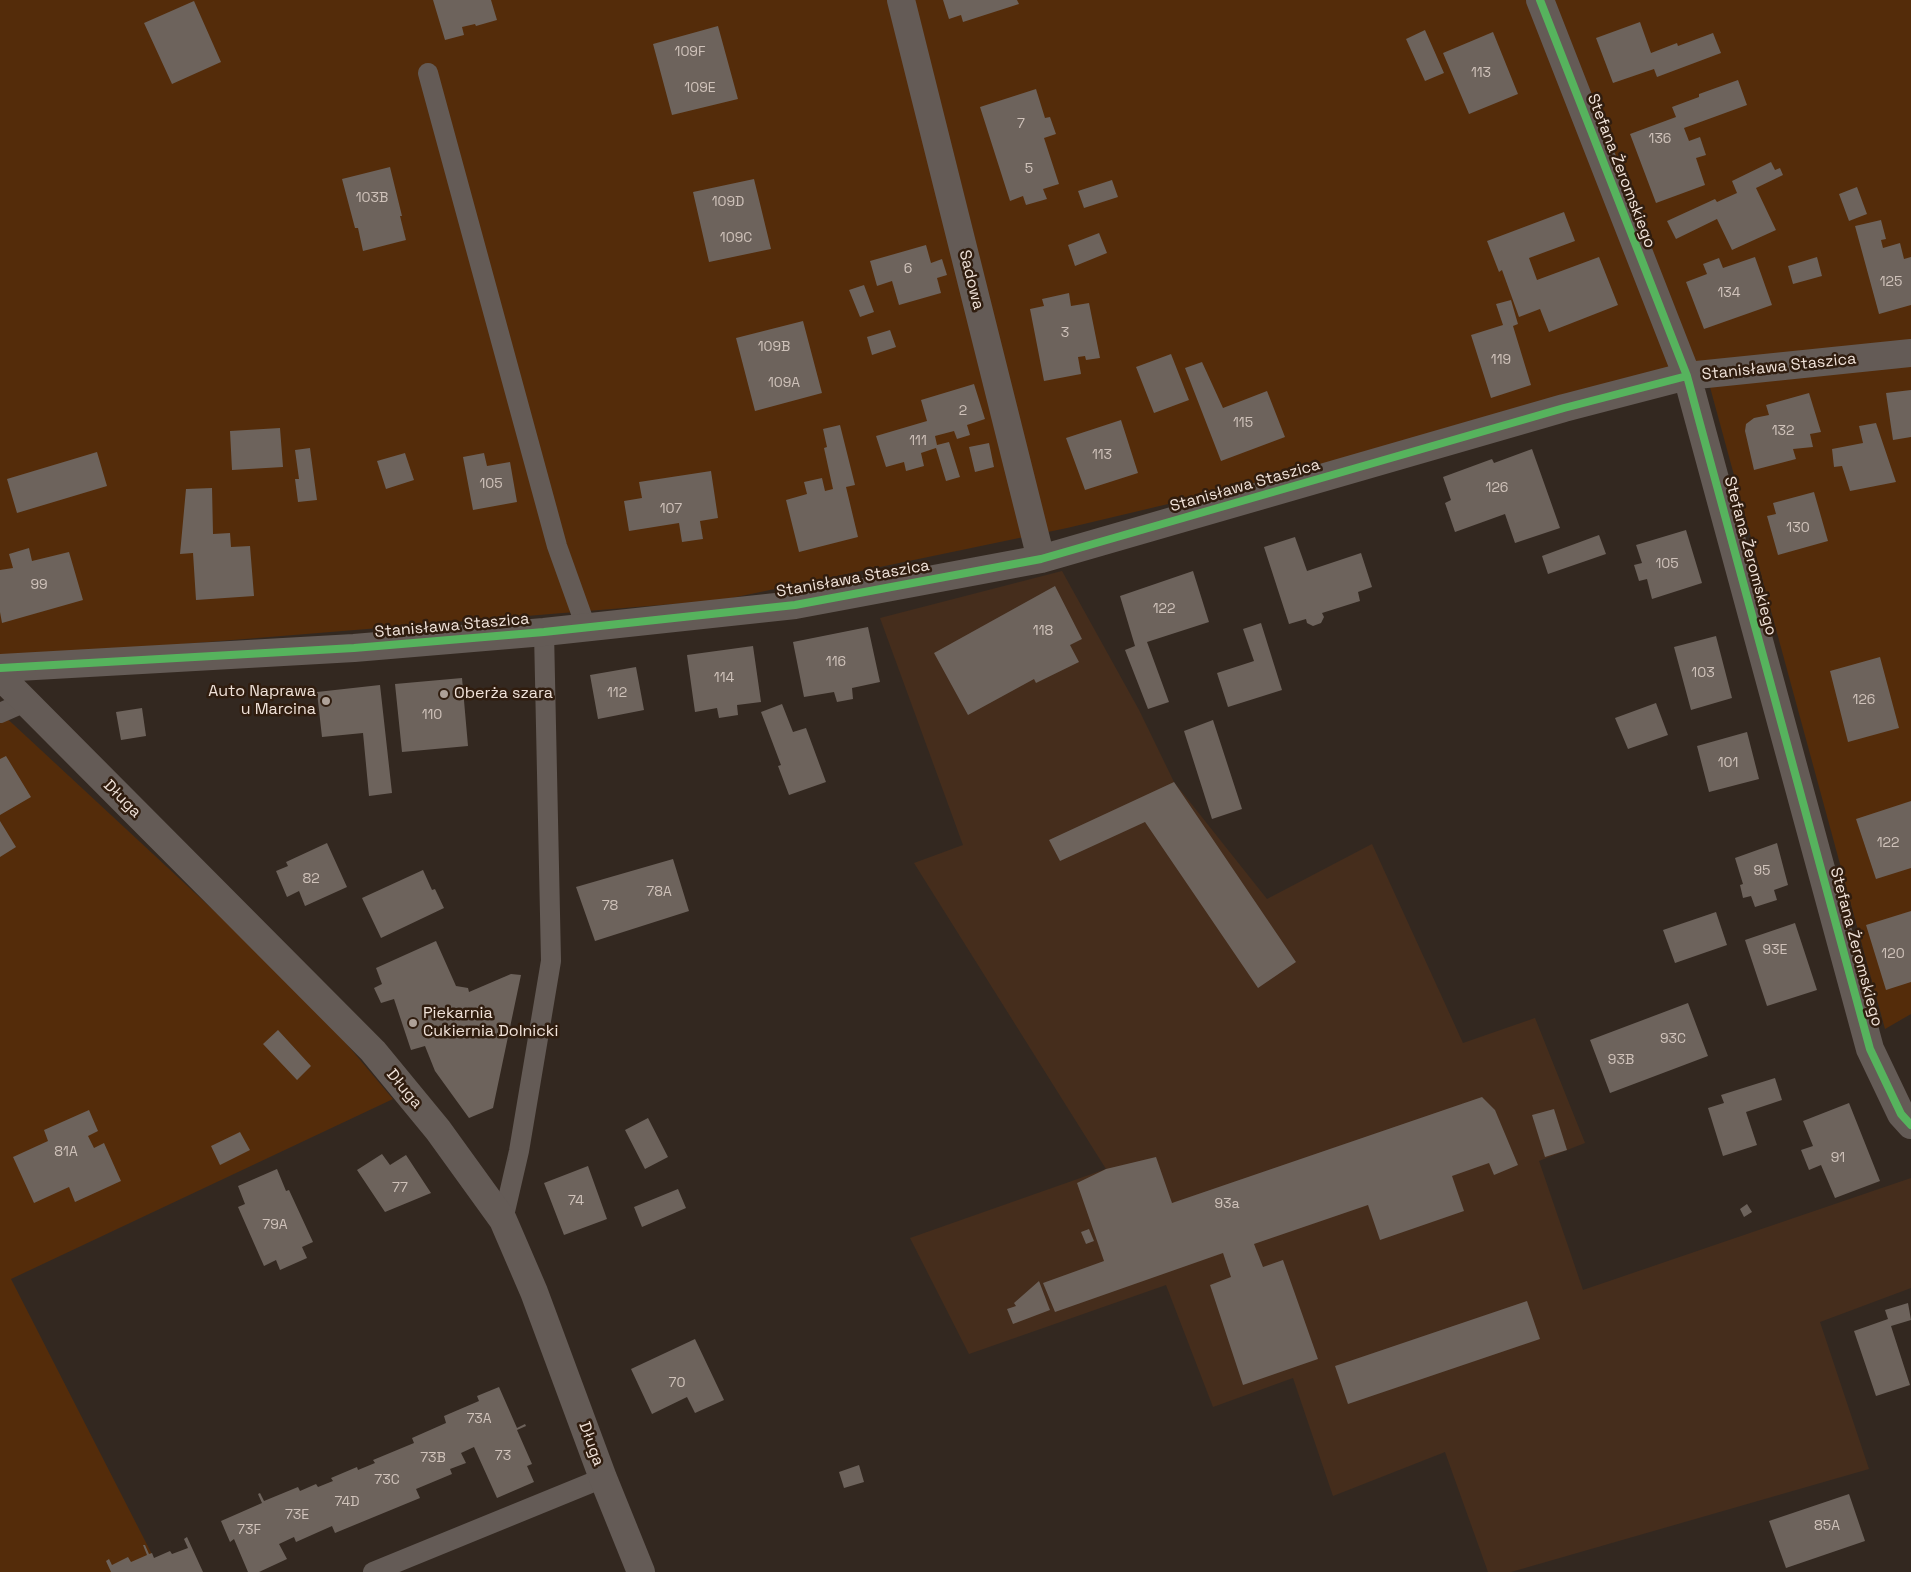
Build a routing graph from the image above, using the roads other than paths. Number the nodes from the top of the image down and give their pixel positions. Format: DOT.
graph roads {
  1 [pos="901,0"];
  2 [pos="1540,0"];
  3 [pos="428,74"];
  4 [pos="1911,353"];
  5 [pos="1687,376"];
  6 [pos="1041,559"];
  7 [pos="586,627"];
  8 [pos="544,632"];
  9 [pos="0,668"];
  10 [pos="0,676"];
  11 [pos="25,702"];
  12 [pos="0,713"];
  13 [pos="1911,1125"];
  14 [pos="503,1220"];
  15 [pos="603,1478"];
  16 [pos="374,1572"];
  17 [pos="642,1572"];
  1 -- 6 [label="street, Sadowa"];
  2 -- 5 [label="street, Stefana Żeromskiego"];
  3 -- 7 [label="lane"];
  4 -- 5 [label="street, Stanisława Staszica"];
  5 -- 6 [label="street, Stanisława Staszica"];
  5 -- 13 [label="street, Stefana Żeromskiego"];
  6 -- 7 [label="street, Stanisława Staszica"];
  7 -- 8 [label="street, Stanisława Staszica"];
  8 -- 9 [label="street, Stanisława Staszica"];
  8 -- 14 [label="lane"];
  10 -- 11 [label="street, Długa"];
  11 -- 12 [label="lane"];
  11 -- 14 [label="street, Długa"];
  14 -- 15 [label="street, Długa"];
  15 -- 16 [label="lane"];
  15 -- 17 [label="street, Długa"];
}
